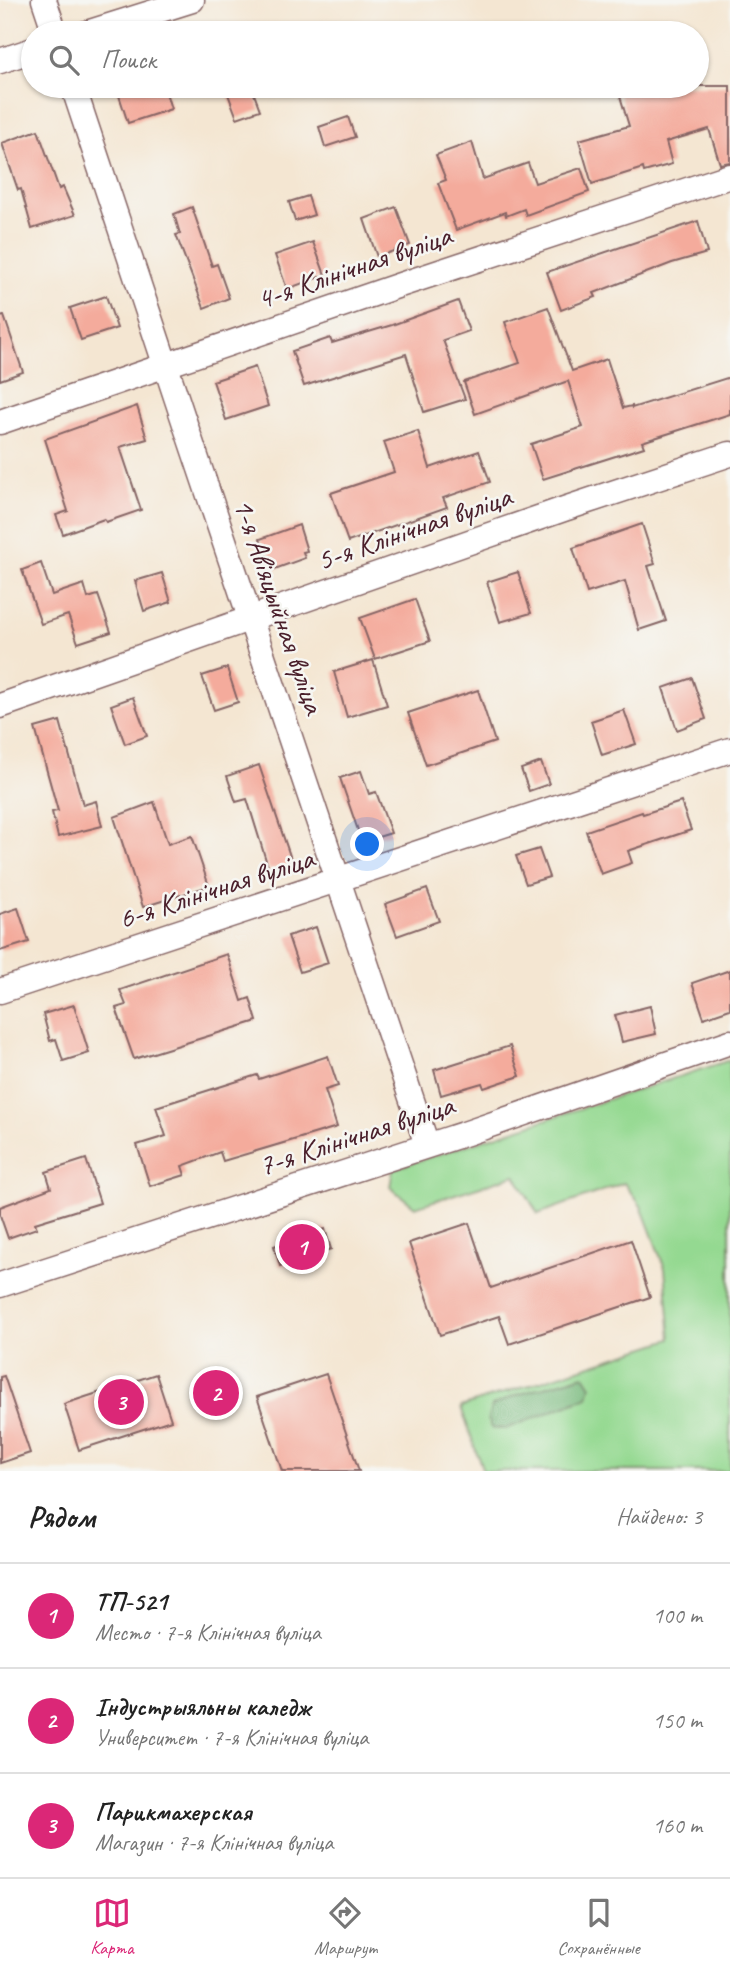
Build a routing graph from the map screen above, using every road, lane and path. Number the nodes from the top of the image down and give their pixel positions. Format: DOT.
graph roads {
  1 [pos="44,0"];
  2 [pos="192,0"];
  3 [pos="51,21"];
  4 [pos="125,21"];
  5 [pos="21,54"];
  6 [pos="0,61"];
  7 [pos="77,98"];
  8 [pos="730,176"];
  9 [pos="164,366"];
  10 [pos="0,422"];
  11 [pos="730,454"];
  12 [pos="250,619"];
  13 [pos="0,706"];
  14 [pos="730,750"];
  15 [pos="341,880"];
  16 [pos="0,991"];
  17 [pos="730,1042"];
  18 [pos="427,1145"];
  19 [pos="0,1284"];
  1 -- 3 [label="street"];
  2 -- 4 [label="street"];
  5 -- 6 [label="street"];
  7 -- 9 [label="street, 1-я Авіяцыйная вуліца"];
  8 -- 9 [label="street, 4-я Клінічная вуліца"];
  9 -- 10 [label="street, 4-я Клінічная вуліца"];
  9 -- 12 [label="street, 1-я Авіяцыйная вуліца"];
  11 -- 12 [label="street, 5-я Клінічная вуліца"];
  12 -- 13 [label="street, 5-я Клінічная вуліца"];
  12 -- 15 [label="street, 1-я Авіяцыйная вуліца"];
  14 -- 15 [label="street, 6-я Клінічная вуліца"];
  15 -- 16 [label="street, 6-я Клінічная вуліца"];
  15 -- 18 [label="street, 1-я Авіяцыйная вуліца"];
  17 -- 18 [label="street, 7-я Клінічная вуліца"];
  18 -- 19 [label="street, 7-я Клінічная вуліца"];
}
